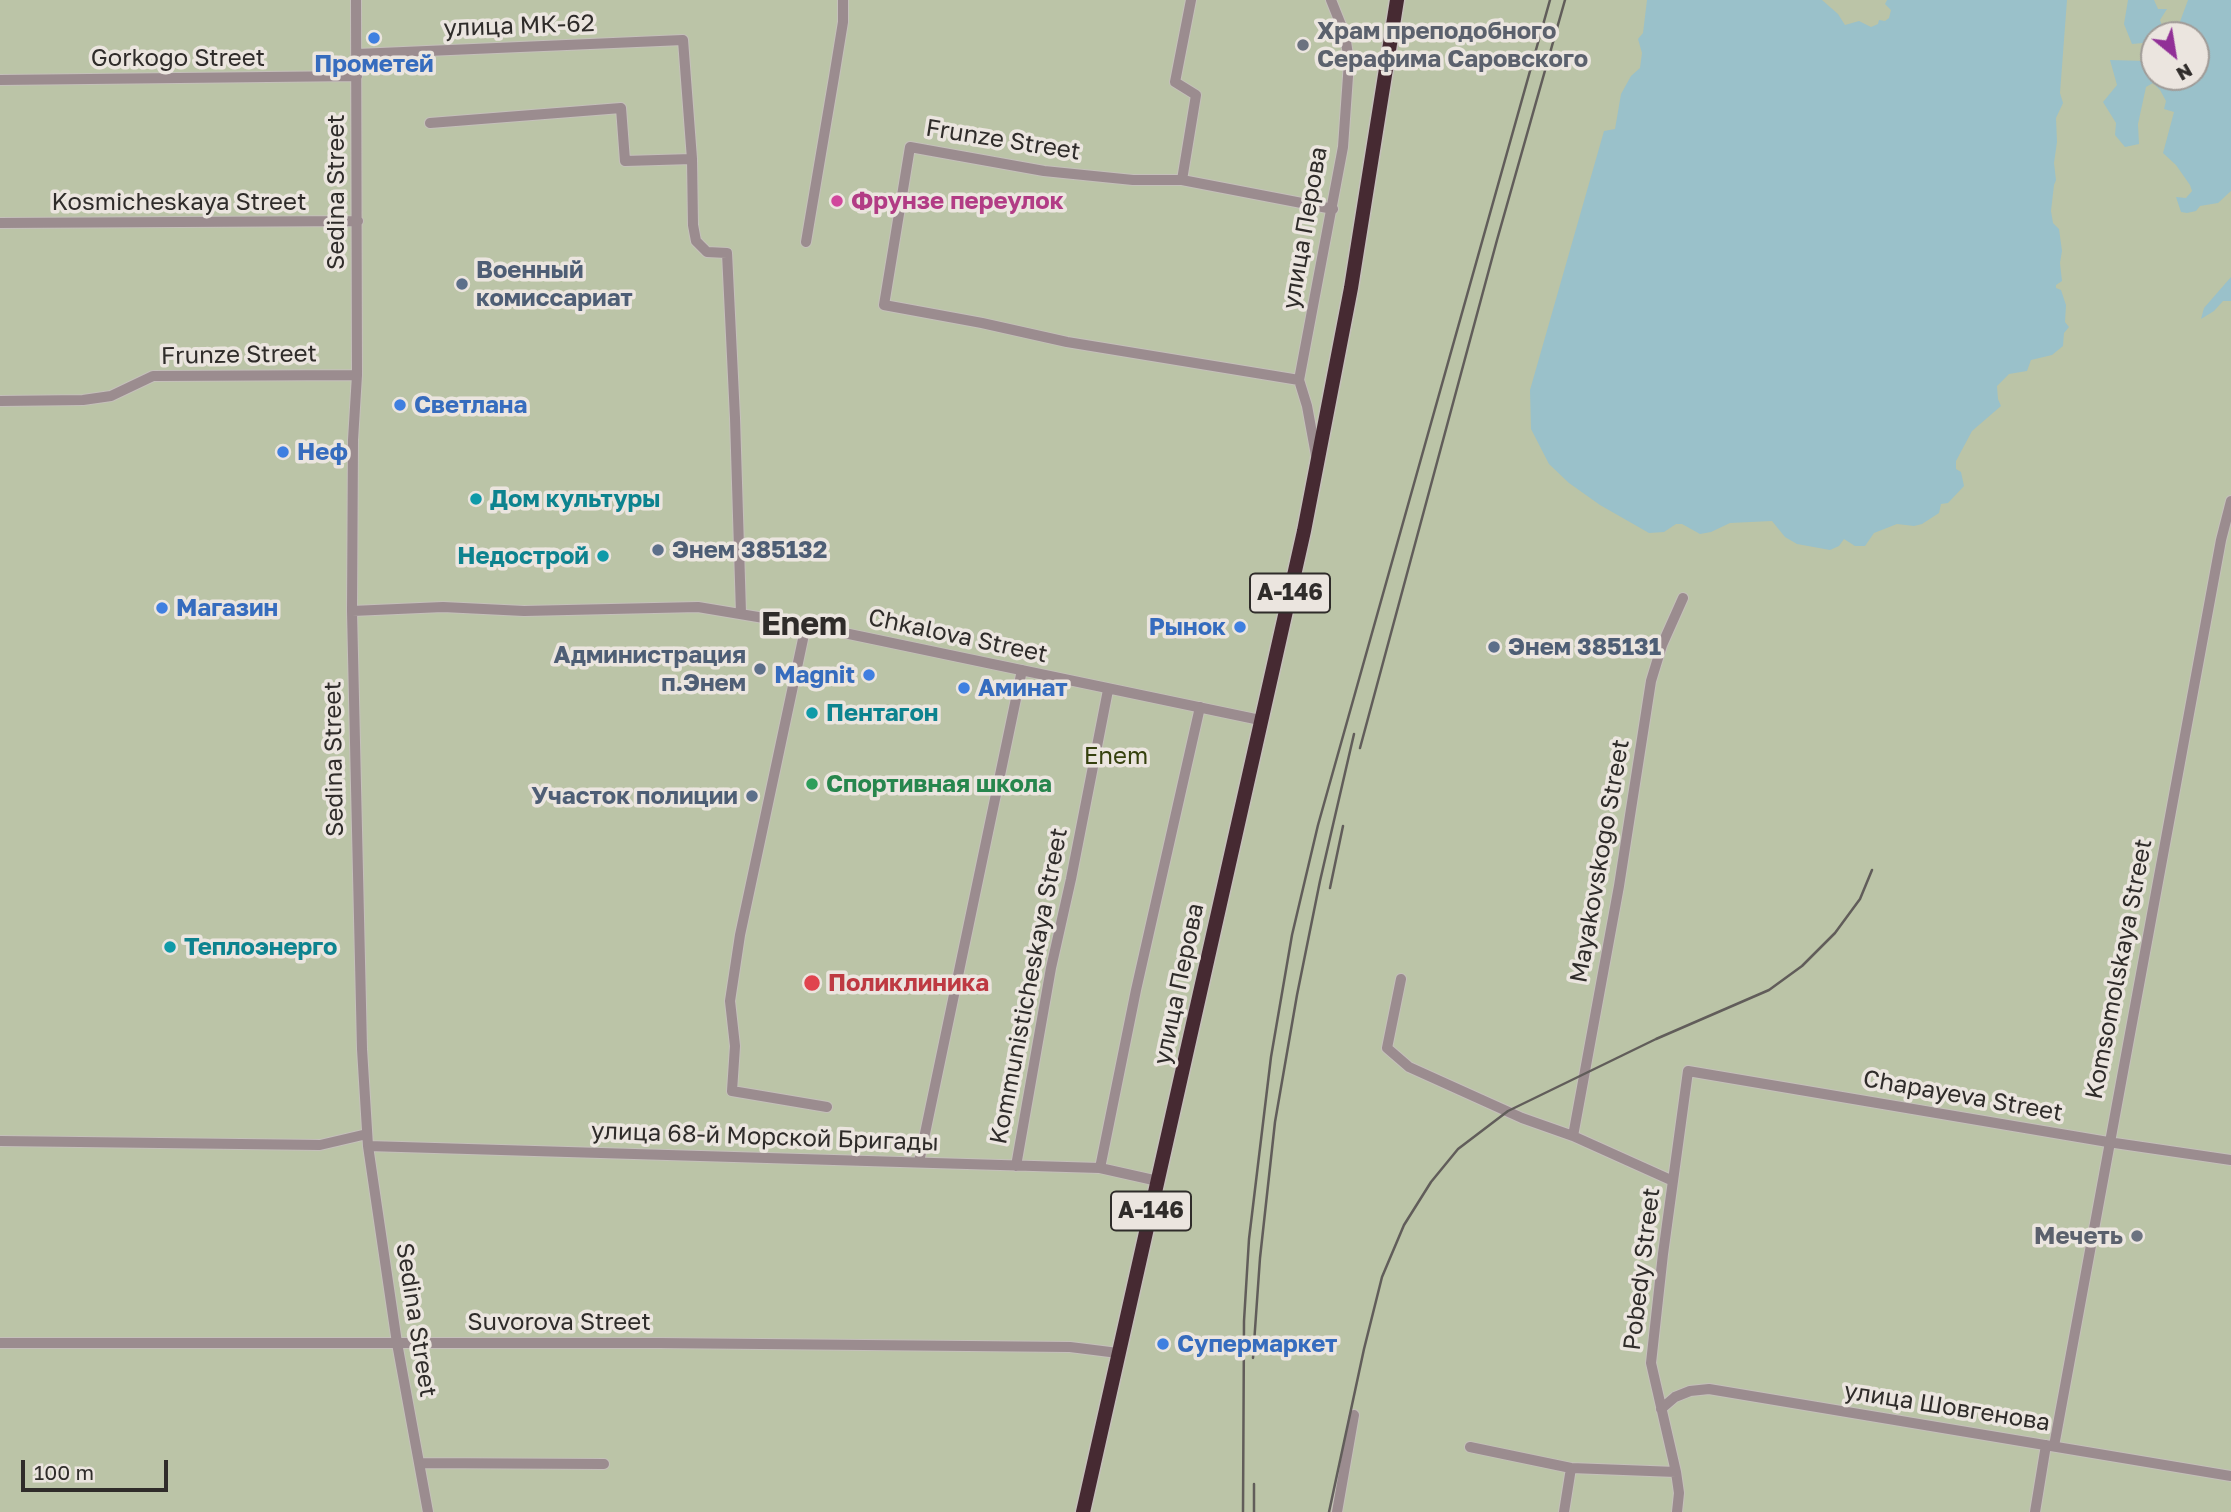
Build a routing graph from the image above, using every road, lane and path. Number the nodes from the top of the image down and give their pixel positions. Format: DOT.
graph roads {
  1 [pos="356,0"];
  2 [pos="843,0"];
  3 [pos="1191,0"];
  4 [pos="1331,0"];
  5 [pos="1397,0"];
  6 [pos="356,54"];
  7 [pos="357,76"];
  8 [pos="0,80"];
  9 [pos="430,123"];
  10 [pos="692,159"];
  11 [pos="1182,180"];
  12 [pos="1333,209"];
  13 [pos="358,221"];
  14 [pos="0,223"];
  15 [pos="806,242"];
  16 [pos="357,375"];
  17 [pos="1299,380"];
  18 [pos="0,401"];
  19 [pos="1317,465"];
  20 [pos="2231,501"];
  21 [pos="1683,598"];
  22 [pos="352,611"];
  23 [pos="741,612"];
  24 [pos="806,625"];
  25 [pos="1022,670"];
  26 [pos="1108,690"];
  27 [pos="1200,707"];
  28 [pos="1260,720"];
  29 [pos="1401,979"];
  30 [pos="1688,1071"];
  31 [pos="827,1107"];
  32 [pos="367,1134"];
  33 [pos="1573,1136"];
  34 [pos="0,1141"];
  35 [pos="2108,1142"];
  36 [pos="368,1146"];
  37 [pos="2231,1160"];
  38 [pos="919,1162"];
  39 [pos="1016,1166"];
  40 [pos="1100,1168"];
  41 [pos="1158,1181"];
  42 [pos="1673,1181"];
  43 [pos="0,1343"];
  44 [pos="397,1343"];
  45 [pos="1118,1353"];
  46 [pos="1661,1409"];
  47 [pos="1354,1415"];
  48 [pos="2050,1446"];
  49 [pos="1470,1447"];
  50 [pos="419,1463"];
  51 [pos="604,1464"];
  52 [pos="1571,1468"];
  53 [pos="1676,1472"];
  54 [pos="2231,1476"];
  55 [pos="428,1512"];
  56 [pos="1083,1512"];
  57 [pos="1337,1512"];
  58 [pos="1564,1512"];
  59 [pos="1677,1512"];
  60 [pos="2035,1512"];
  1 -- 6 [label="street, Sedina Street"];
  2 -- 15 [label="street"];
  3 -- 11 [label="street"];
  4 -- 12 [label="street, улица Перова"];
  5 -- 19 [label="highway, улица Перова / А-146"];
  6 -- 7 [label="street, Sedina Street"];
  6 -- 10 [label="street, улица МК-62"];
  7 -- 8 [label="street, Gorkogo Street"];
  7 -- 13 [label="street, Sedina Street"];
  9 -- 10 [label="street"];
  10 -- 23 [label="street"];
  11 -- 12 [label="street, Frunze Street"];
  11 -- 17 [label="street, Frunze Street"];
  12 -- 17 [label="street, улица Перова"];
  13 -- 14 [label="street, Kosmicheskaya Street"];
  13 -- 16 [label="street, Sedina Street"];
  16 -- 18 [label="street, Frunze Street"];
  16 -- 22 [label="street, Sedina Street"];
  17 -- 19 [label="street, улица Перова"];
  19 -- 28 [label="highway, улица Перова / А-146"];
  20 -- 35 [label="street, Komsomolskaya Street"];
  21 -- 33 [label="street, Mayakovskogo Street"];
  22 -- 23 [label="street, Chkalova Street"];
  22 -- 32 [label="street, Sedina Street"];
  23 -- 24 [label="street, Chkalova Street"];
  24 -- 25 [label="street, Chkalova Street"];
  24 -- 31 [label="street"];
  25 -- 26 [label="street, Chkalova Street"];
  25 -- 38 [label="street"];
  26 -- 27 [label="street, Chkalova Street"];
  26 -- 39 [label="street, Kommunisticheskaya Street"];
  27 -- 28 [label="street, Chkalova Street"];
  27 -- 40 [label="street, улица Перова"];
  28 -- 41 [label="highway, улица Перова / А-146"];
  29 -- 33 [label="street"];
  30 -- 35 [label="street, Chapayeva Street"];
  30 -- 42 [label="street, Pobedy Street"];
  32 -- 34 [label="street"];
  32 -- 36 [label="street, Sedina Street"];
  33 -- 42 [label="street"];
  35 -- 37 [label="street, Chapayeva Street"];
  35 -- 48 [label="street, Komsomolskaya Street"];
  36 -- 38 [label="street, улица 68-й Морской Бригады"];
  36 -- 44 [label="street, Sedina Street"];
  38 -- 39 [label="street, улица 68-й Морской Бригады"];
  39 -- 40 [label="street, улица 68-й Морской Бригады"];
  40 -- 41 [label="street, улица 68-й Морской Бригады"];
  41 -- 45 [label="highway, улица Перова / А-146"];
  42 -- 46 [label="street, Pobedy Street"];
  43 -- 44 [label="street, Suvorova Street"];
  44 -- 45 [label="street, Suvorova Street"];
  44 -- 50 [label="street, Sedina Street"];
  45 -- 56 [label="highway, улица Перова / А-146"];
  46 -- 48 [label="street, улица Шовгенова"];
  46 -- 53 [label="street, Pobedy Street"];
  47 -- 57 [label="street"];
  48 -- 54 [label="street, улица Шовгенова"];
  48 -- 60 [label="street, Komsomolskaya Street"];
  49 -- 52 [label="street"];
  50 -- 51 [label="street"];
  50 -- 55 [label="street, Sedina Street"];
  52 -- 53 [label="street"];
  52 -- 58 [label="street"];
  53 -- 59 [label="street, Pobedy Street"];
}
